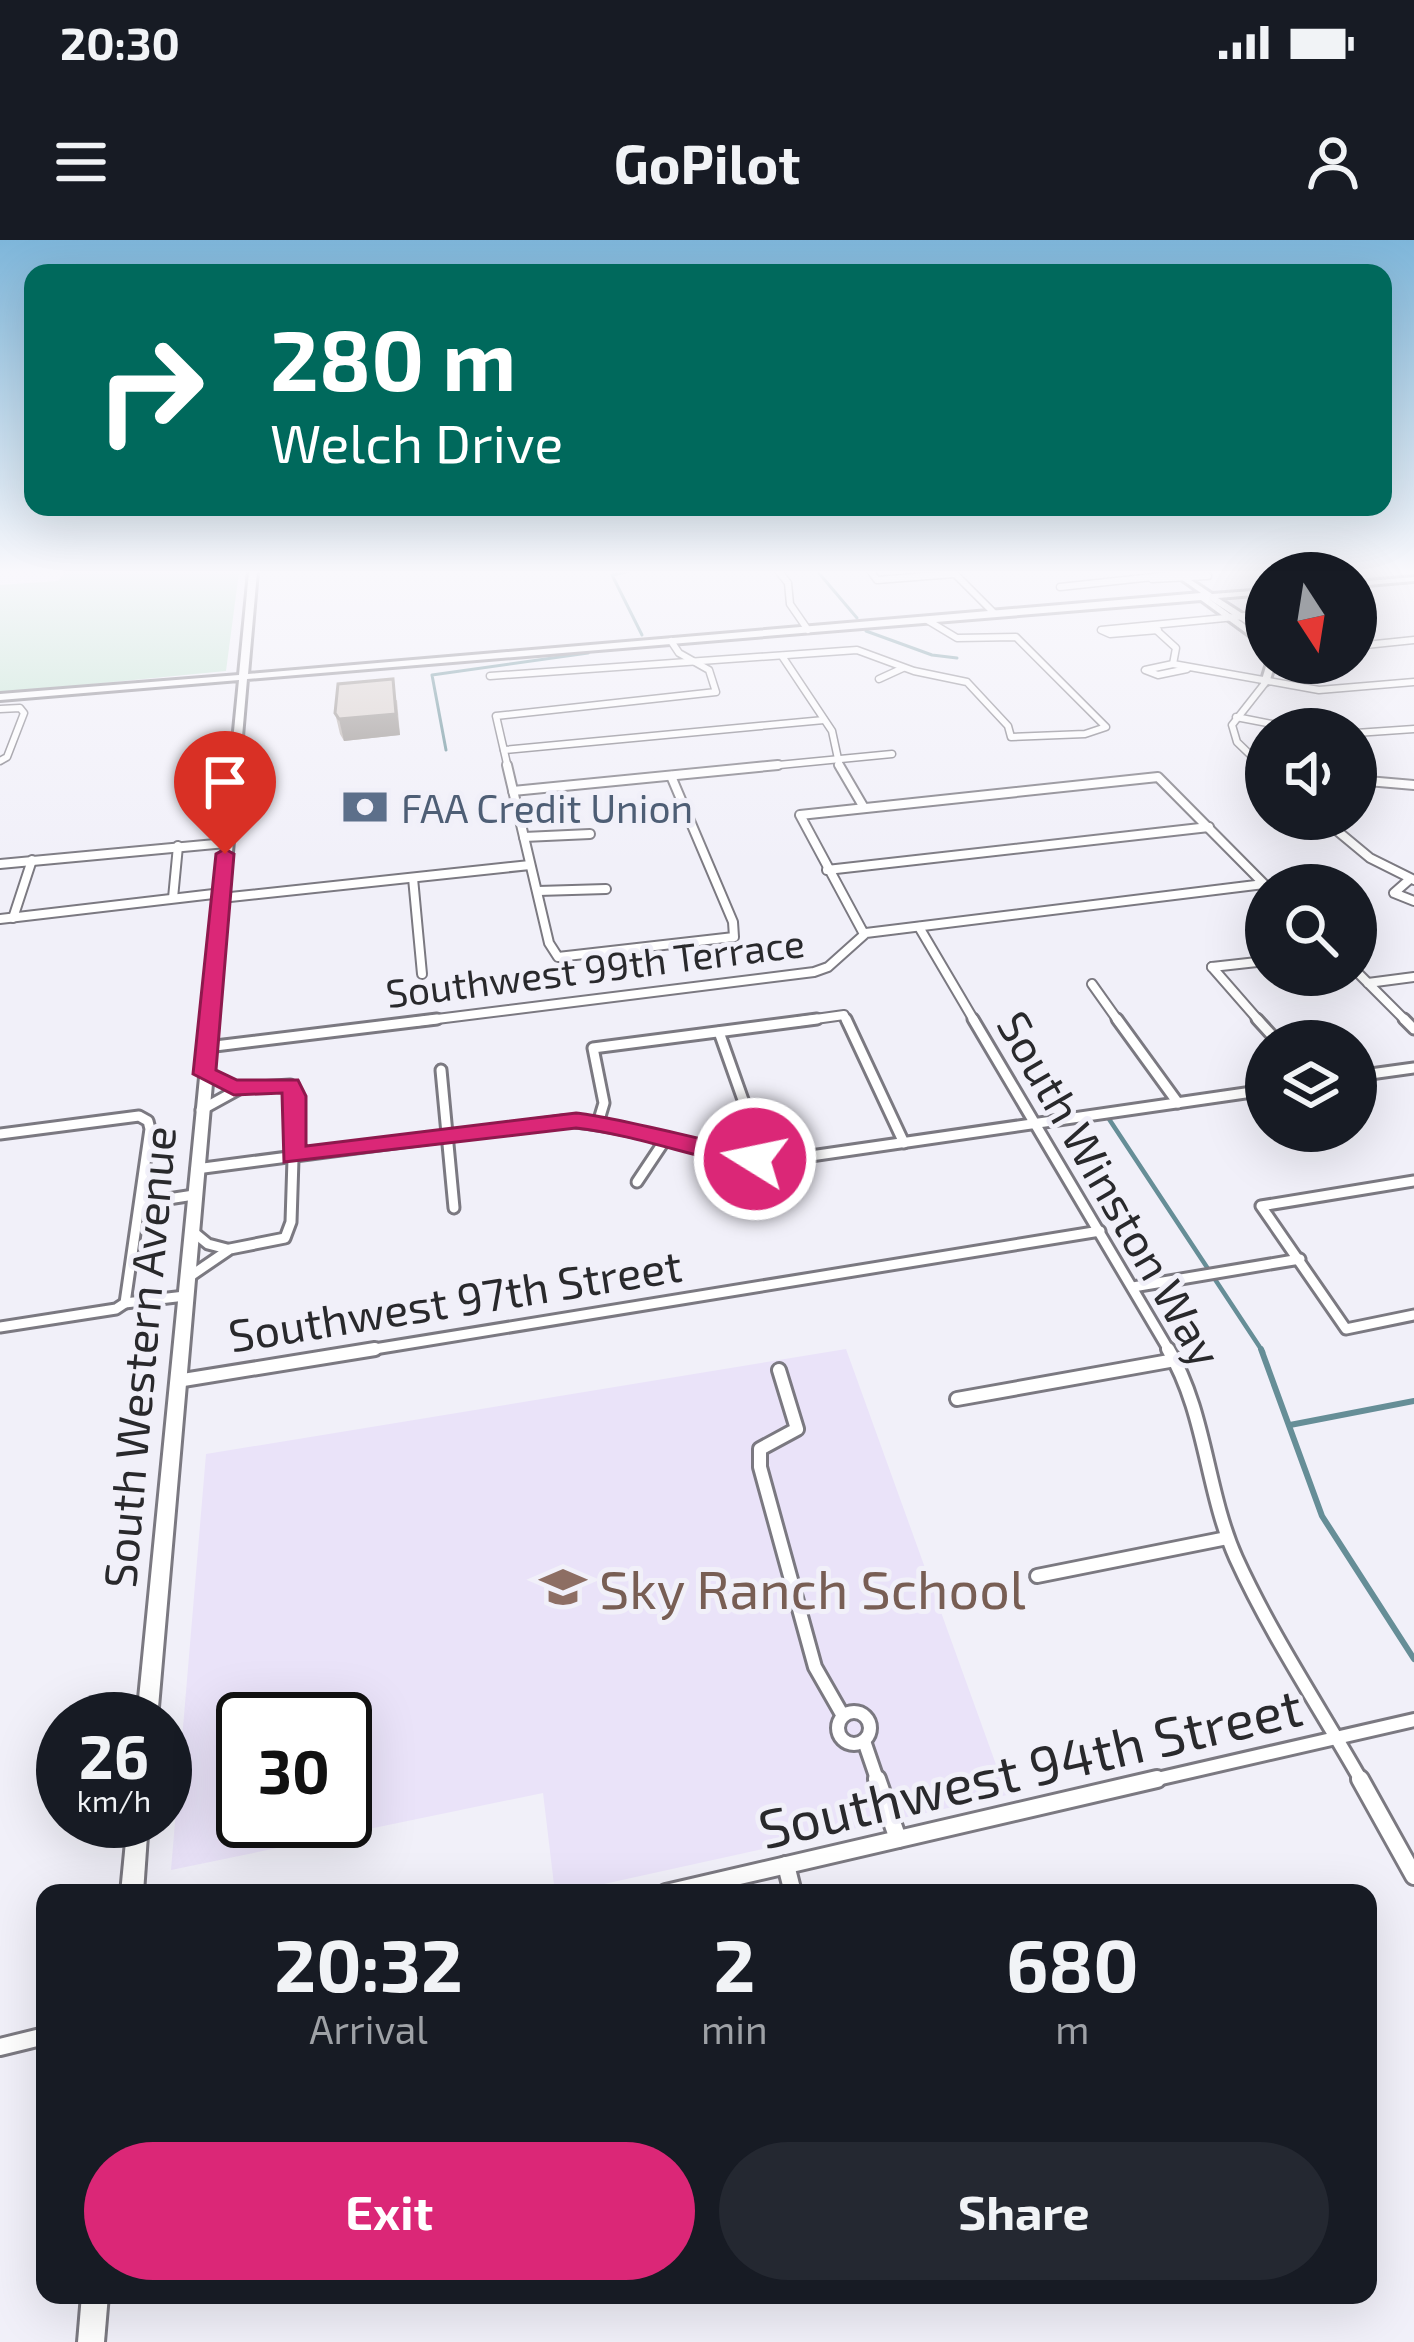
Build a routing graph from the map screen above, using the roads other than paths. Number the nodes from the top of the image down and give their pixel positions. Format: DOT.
graph roads {
  1 [pos="243,670"];
  2 [pos="314,670"];
  3 [pos="585,670"];
  4 [pos="707,670"];
  5 [pos="791,670"];
  6 [pos="898,670"];
  7 [pos="912,670"];
  8 [pos="1051,670"];
  9 [pos="1145,670"];
  10 [pos="1182,670"];
  11 [pos="1193,670"];
  12 [pos="242,676"];
  13 [pos="490,676"];
  14 [pos="879,679"];
  15 [pos="1245,679"];
  16 [pos="1414,682"];
  17 [pos="1264,684"];
  18 [pos="1273,684"];
  19 [pos="0,697"];
  20 [pos="0,709"];
  21 [pos="1235,717"];
  22 [pos="1245,719"];
  23 [pos="824,720"];
  24 [pos="1414,729"];
  25 [pos="1377,732"];
  26 [pos="504,750"];
  27 [pos="1245,750"];
  28 [pos="892,754"];
  29 [pos="836,759"];
  30 [pos="0,761"];
  31 [pos="671,776"];
  32 [pos="1377,782"];
  33 [pos="1414,785"];
  34 [pos="513,791"];
  35 [pos="863,806"];
  36 [pos="1209,827"];
  37 [pos="590,834"];
  38 [pos="524,837"];
  39 [pos="1348,840"];
  40 [pos="226,843"];
  41 [pos="178,846"];
  42 [pos="32,860"];
  43 [pos="0,863"];
  44 [pos="1245,864"];
  45 [pos="530,865"];
  46 [pos="827,869"];
  47 [pos="413,878"];
  48 [pos="1412,879"];
  49 [pos="1245,886"];
  50 [pos="606,889"];
  51 [pos="538,891"];
  52 [pos="221,895"];
  53 [pos="173,898"];
  54 [pos="1414,902"];
  55 [pos="13,918"];
  56 [pos="0,919"];
  57 [pos="919,927"];
  58 [pos="864,934"];
  59 [pos="1245,963"];
  60 [pos="422,974"];
  61 [pos="1414,977"];
  62 [pos="1377,982"];
  63 [pos="1092,984"];
  64 [pos="1377,992"];
  65 [pos="1259,1020"];
  66 [pos="1414,1029"];
  67 [pos="719,1032"];
  68 [pos="207,1047"];
  69 [pos="1414,1068"];
  70 [pos="441,1070"];
  71 [pos="1377,1073"];
  72 [pos="205,1074"];
  73 [pos="242,1088"];
  74 [pos="1245,1093"];
  75 [pos="1178,1103"];
  76 [pos="201,1110"];
  77 [pos="598,1123"];
  78 [pos="1036,1124"];
  79 [pos="0,1134"];
  80 [pos="448,1135"];
  81 [pos="664,1140"];
  82 [pos="904,1142"];
  83 [pos="293,1156"];
  84 [pos="755,1159"];
  85 [pos="196,1169"];
  86 [pos="1414,1181"];
  87 [pos="637,1182"];
  88 [pos="194,1196"];
  89 [pos="142,1203"];
  90 [pos="454,1208"];
  91 [pos="191,1229"];
  92 [pos="1100,1232"];
  93 [pos="230,1250"];
  94 [pos="1300,1259"];
  95 [pos="1133,1287"];
  96 [pos="186,1288"];
  97 [pos="125,1303"];
  98 [pos="1414,1315"];
  99 [pos="0,1327"];
  100 [pos="1174,1360"];
  101 [pos="779,1370"];
  102 [pos="177,1381"];
  103 [pos="958,1399"];
  104 [pos="1227,1538"];
  105 [pos="1037,1576"];
  106 [pos="149,1692"];
  107 [pos="843,1716"];
  108 [pos="1414,1720"];
  109 [pos="1337,1738"];
  110 [pos="864,1741"];
  111 [pos="898,1839"];
  112 [pos="136,1848"];
  113 [pos="786,1865"];
  114 [pos="1414,1876"];
  115 [pos="133,1884"];
  116 [pos="705,1884"];
  117 [pos="791,1884"];
  118 [pos="36,2038"];
  119 [pos="0,2047"];
  120 [pos="94,2304"];
  121 [pos="91,2342"];
  1 -- 12 [label="main road, South Western Avenue"];
  2 -- 12 [label="main road"];
  3 -- 13 [label="street"];
  4 -- 26 [label="street"];
  5 -- 23 [label="street"];
  6 -- 14 [label="street"];
  7 -- 8 [label="street"];
  9 -- 10 [label="street"];
  11 -- 15 [label="street"];
  12 -- 19 [label="main road"];
  12 -- 40 [label="main road, South Western Avenue"];
  16 -- 18 [label="street"];
  17 -- 21 [label="street"];
  20 -- 30 [label="street"];
  21 -- 22 [label="street"];
  21 -- 27 [label="street"];
  23 -- 26 [label="street"];
  23 -- 29 [label="street"];
  24 -- 25 [label="street"];
  26 -- 34 [label="street"];
  28 -- 29 [label="street"];
  29 -- 31 [label="street"];
  29 -- 35 [label="street"];
  31 -- 34 [label="street"];
  31 -- 51 [label="street"];
  32 -- 33 [label="street"];
  34 -- 38 [label="street"];
  35 -- 36 [label="street"];
  35 -- 46 [label="street"];
  36 -- 44 [label="street"];
  36 -- 46 [label="street"];
  37 -- 38 [label="street"];
  38 -- 45 [label="street"];
  39 -- 48 [label="street"];
  40 -- 41 [label="street"];
  40 -- 52 [label="main road, South Western Avenue"];
  41 -- 42 [label="street"];
  41 -- 53 [label="street"];
  42 -- 43 [label="street"];
  42 -- 55 [label="street"];
  45 -- 47 [label="street"];
  45 -- 51 [label="street"];
  46 -- 58 [label="street"];
  47 -- 52 [label="street"];
  47 -- 60 [label="street"];
  48 -- 54 [label="street"];
  49 -- 57 [label="street, Southwest 99th Terrace"];
  50 -- 51 [label="street"];
  52 -- 53 [label="street"];
  52 -- 68 [label="main road, South Western Avenue"];
  53 -- 55 [label="street"];
  55 -- 56 [label="street"];
  57 -- 58 [label="street, Southwest 99th Terrace"];
  57 -- 78 [label="street, South Winston Way"];
  58 -- 68 [label="street, Southwest 99th Terrace"];
  59 -- 65 [label="street"];
  61 -- 62 [label="street"];
  63 -- 75 [label="street"];
  64 -- 66 [label="street"];
  67 -- 77 [label="street"];
  67 -- 82 [label="street"];
  67 -- 84 [label="street"];
  68 -- 72 [label="main road, South Western Avenue"];
  69 -- 71 [label="street"];
  70 -- 80 [label="street"];
  72 -- 73 [label="street"];
  72 -- 76 [label="main road, South Western Avenue"];
  73 -- 76 [label="street"];
  73 -- 83 [label="street"];
  74 -- 75 [label="street"];
  75 -- 78 [label="street"];
  76 -- 85 [label="main road, South Western Avenue"];
  77 -- 80 [label="street"];
  77 -- 81 [label="street"];
  78 -- 82 [label="street"];
  78 -- 92 [label="street, South Winston Way"];
  79 -- 89 [label="street"];
  80 -- 83 [label="street"];
  80 -- 90 [label="street"];
  81 -- 84 [label="street"];
  81 -- 87 [label="street"];
  82 -- 84 [label="street"];
  83 -- 85 [label="street"];
  83 -- 93 [label="street"];
  85 -- 88 [label="main road, South Western Avenue"];
  86 -- 94 [label="street"];
  88 -- 89 [label="street"];
  88 -- 91 [label="main road, South Western Avenue"];
  89 -- 97 [label="street"];
  91 -- 93 [label="street"];
  91 -- 96 [label="main road, South Western Avenue"];
  92 -- 95 [label="street, South Winston Way"];
  92 -- 102 [label="street, Southwest 97th Street"];
  93 -- 96 [label="street"];
  94 -- 95 [label="street"];
  94 -- 98 [label="street"];
  95 -- 100 [label="street, South Winston Way"];
  96 -- 97 [label="street"];
  96 -- 102 [label="main road, South Western Avenue"];
  97 -- 99 [label="street"];
  100 -- 103 [label="street"];
  100 -- 104 [label="street, South Winston Way"];
  101 -- 107 [label="street"];
  102 -- 106 [label="main road, South Western Avenue"];
  104 -- 105 [label="street"];
  104 -- 109 [label="street, South Winston Way"];
  107 -- 110 [label="street"];
  107 -- 110 [label="street"];
  108 -- 109 [label="street, Southwest 94th Street"];
  109 -- 111 [label="street, Southwest 94th Street"];
  109 -- 114 [label="street, South Winston Way"];
  110 -- 111 [label="street"];
  111 -- 113 [label="street, Southwest 94th Street"];
  112 -- 115 [label="main road"];
  113 -- 116 [label="street, Southwest 94th Street"];
  113 -- 117 [label="street"];
  118 -- 119 [label="street"];
  120 -- 121 [label="main road"];
}
